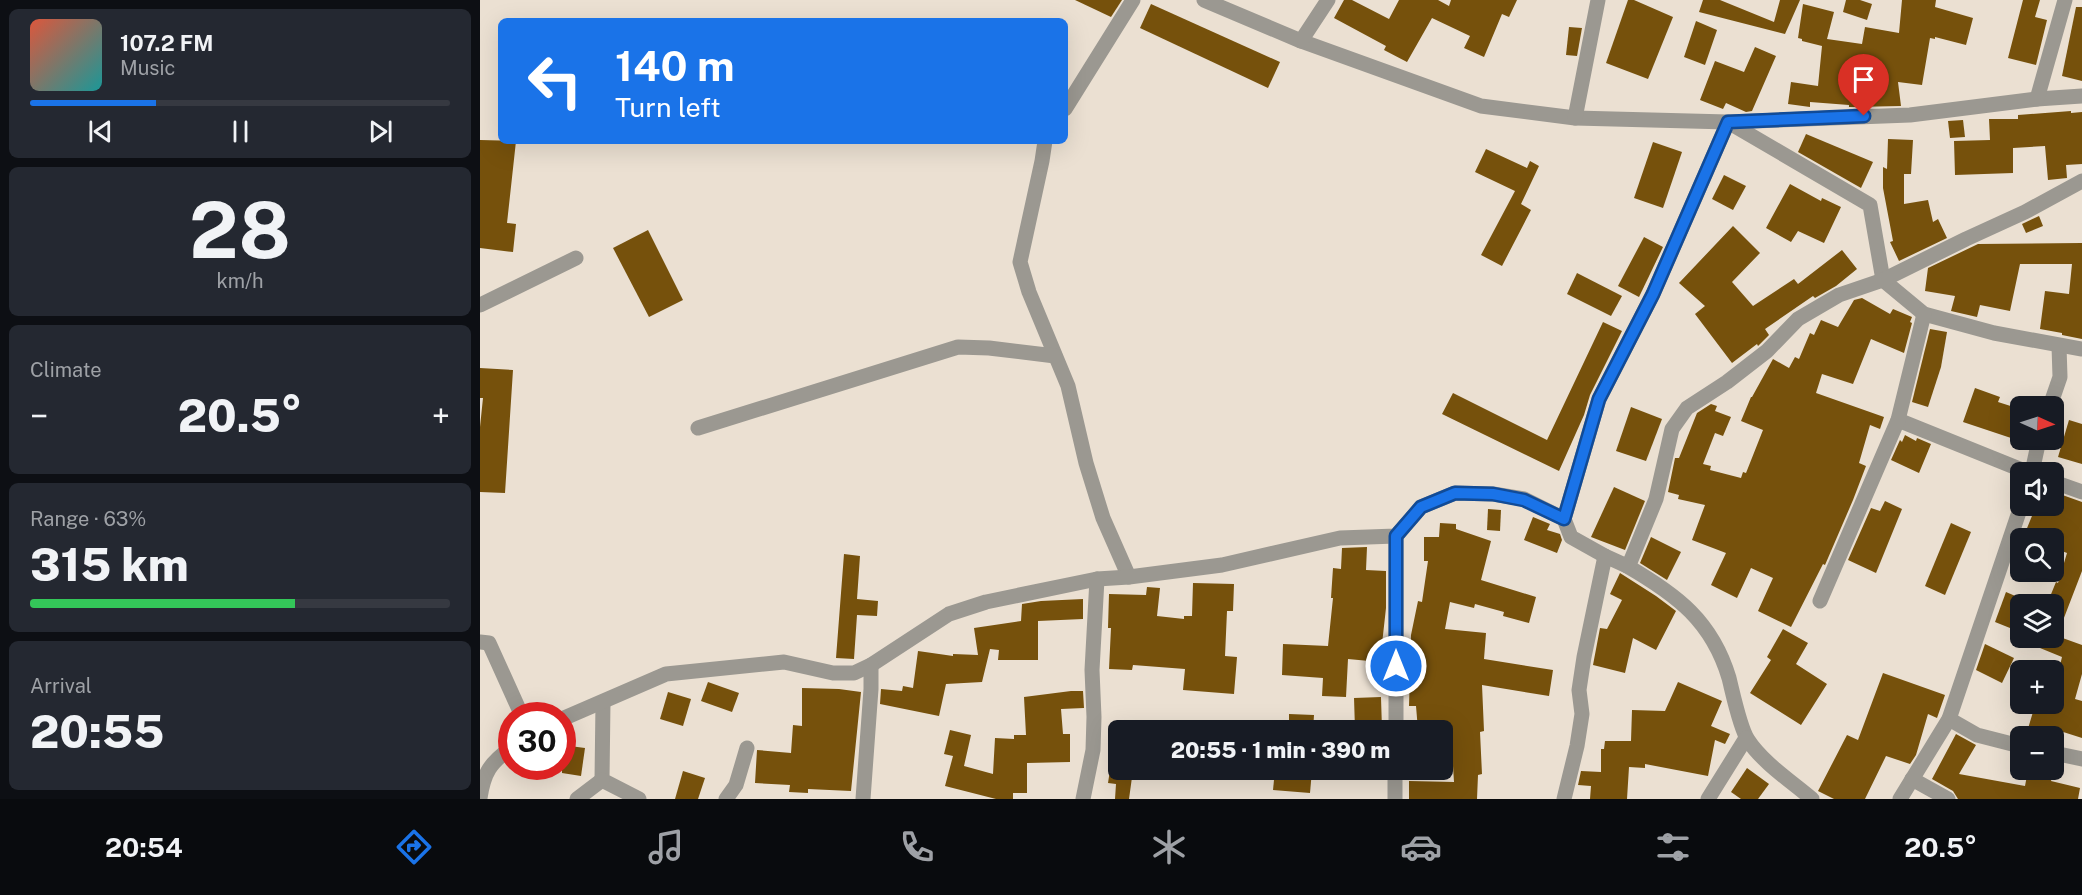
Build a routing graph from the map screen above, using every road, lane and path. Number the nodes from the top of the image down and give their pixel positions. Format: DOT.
graph roads {
  1 [pos="1133,0"];
  2 [pos="1204,0"];
  3 [pos="1328,0"];
  4 [pos="1598,0"];
  5 [pos="2066,0"];
  6 [pos="1301,41"];
  7 [pos="2082,96"];
  8 [pos="2037,99"];
  9 [pos="1068,104"];
  10 [pos="1575,118"];
  11 [pos="1728,122"];
  12 [pos="1045,144"];
  13 [pos="2082,181"];
  14 [pos="576,258"];
  15 [pos="1883,280"];
  16 [pos="480,305"];
  17 [pos="1924,314"];
  18 [pos="2060,346"];
  19 [pos="2082,349"];
  20 [pos="1055,356"];
  21 [pos="2053,396"];
  22 [pos="1898,420"];
  23 [pos="698,428"];
  24 [pos="2010,465"];
  25 [pos="2064,486"];
  26 [pos="2082,492"];
  27 [pos="2018,516"];
  28 [pos="1564,519"];
  29 [pos="1396,536"];
  30 [pos="1605,556"];
  31 [pos="1627,567"];
  32 [pos="1130,577"];
  33 [pos="1097,579"];
  34 [pos="1820,601"];
  35 [pos="480,642"];
  36 [pos="871,665"];
  37 [pos="516,702"];
  38 [pos="603,702"];
  39 [pos="576,713"];
  40 [pos="1949,719"];
  41 [pos="1396,720"];
  42 [pos="1746,738"];
  43 [pos="2010,743"];
  44 [pos="747,748"];
  45 [pos="2064,755"];
  46 [pos="498,758"];
  47 [pos="2082,759"];
  48 [pos="1912,779"];
  49 [pos="602,780"];
  50 [pos="1395,780"];
  51 [pos="480,798"];
  52 [pos="577,799"];
  53 [pos="639,799"];
  54 [pos="726,799"];
  55 [pos="863,799"];
  56 [pos="1083,799"];
  57 [pos="1395,799"];
  58 [pos="1564,799"];
  59 [pos="1708,799"];
  60 [pos="1812,799"];
  61 [pos="1900,799"];
  62 [pos="1948,799"];
  1 -- 9 [label="street"];
  2 -- 6 [label="street"];
  3 -- 6 [label="street"];
  4 -- 10 [label="street"];
  5 -- 8 [label="street"];
  6 -- 10 [label="street"];
  7 -- 8 [label="street"];
  8 -- 11 [label="street"];
  10 -- 11 [label="street"];
  11 -- 15 [label="street"];
  11 -- 28 [label="street"];
  12 -- 20 [label="street"];
  13 -- 15 [label="street"];
  14 -- 16 [label="street"];
  15 -- 17 [label="street"];
  15 -- 31 [label="street"];
  17 -- 18 [label="street"];
  17 -- 22 [label="street"];
  18 -- 19 [label="street"];
  18 -- 21 [label="street"];
  20 -- 23 [label="street"];
  20 -- 32 [label="street"];
  22 -- 24 [label="street"];
  22 -- 34 [label="street"];
  25 -- 26 [label="street"];
  27 -- 40 [label="street"];
  28 -- 29 [label="street"];
  28 -- 30 [label="street"];
  29 -- 32 [label="street"];
  29 -- 41 [label="street"];
  30 -- 31 [label="street"];
  30 -- 58 [label="street"];
  31 -- 42 [label="street"];
  32 -- 33 [label="street"];
  33 -- 36 [label="street"];
  33 -- 56 [label="street"];
  35 -- 37 [label="street"];
  36 -- 38 [label="street"];
  36 -- 55 [label="street"];
  38 -- 39 [label="street"];
  38 -- 49 [label="street"];
  40 -- 43 [label="street"];
  40 -- 48 [label="street"];
  42 -- 59 [label="street"];
  42 -- 60 [label="street"];
  44 -- 54 [label="street"];
  45 -- 47 [label="street"];
  46 -- 51 [label="street"];
  48 -- 61 [label="street"];
  48 -- 62 [label="street"];
  49 -- 52 [label="street"];
  49 -- 53 [label="street"];
  50 -- 57 [label="street"];
}
